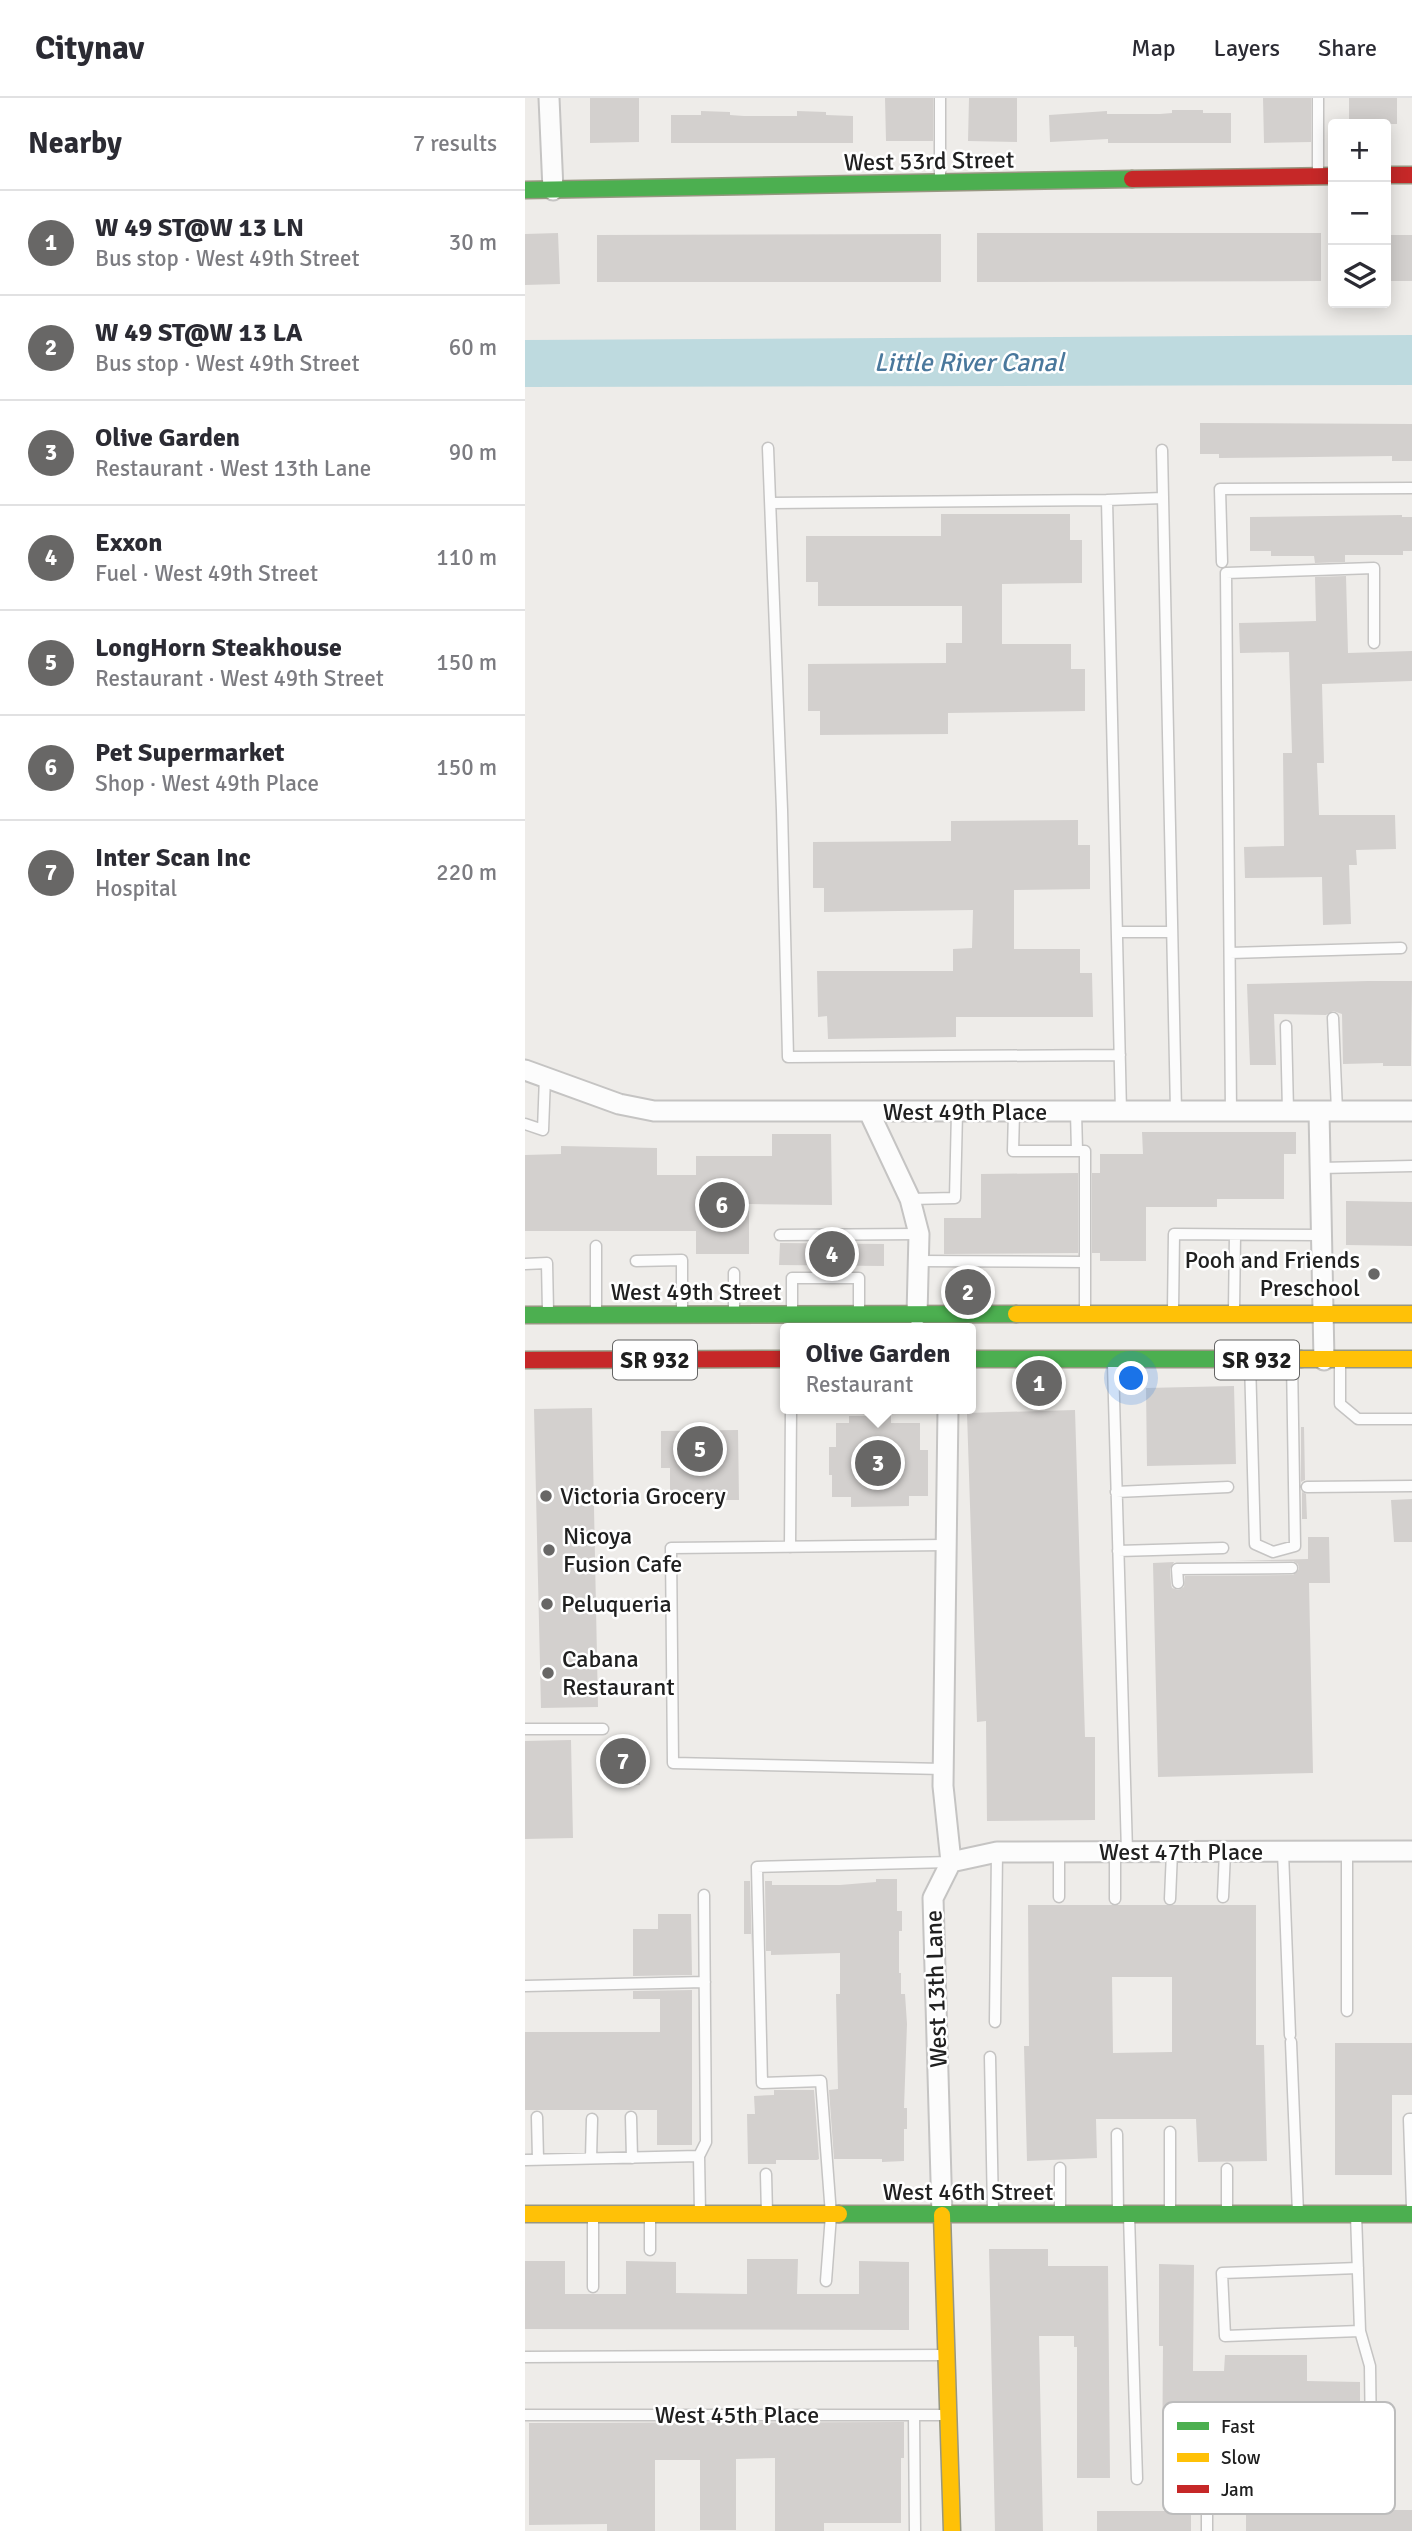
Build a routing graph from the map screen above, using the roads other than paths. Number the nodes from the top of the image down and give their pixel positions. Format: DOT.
graph roads {
  1 [pos="549,98"];
  2 [pos="940,98"];
  3 [pos="1318,98"];
  4 [pos="1391,175"];
  5 [pos="1412,175"];
  6 [pos="1326,176"];
  7 [pos="940,183"];
  8 [pos="525,190"];
  9 [pos="554,190"];
  10 [pos="768,447"];
  11 [pos="1162,450"];
  12 [pos="1412,488"];
  13 [pos="1163,498"];
  14 [pos="1107,500"];
  15 [pos="771,503"];
  16 [pos="1222,562"];
  17 [pos="1374,643"];
  18 [pos="1118,932"];
  19 [pos="1172,932"];
  20 [pos="1401,948"];
  21 [pos="1230,953"];
  22 [pos="1333,1018"];
  23 [pos="1286,1026"];
  24 [pos="1120,1055"];
  25 [pos="525,1070"];
  26 [pos="545,1077"];
  27 [pos="1176,1111"];
  28 [pos="1231,1111"];
  29 [pos="1287,1111"];
  30 [pos="1328,1111"];
  31 [pos="1412,1111"];
  32 [pos="869,1112"];
  33 [pos="957,1112"];
  34 [pos="1014,1112"];
  35 [pos="1076,1112"];
  36 [pos="1121,1112"];
  37 [pos="525,1124"];
  38 [pos="1077,1151"];
  39 [pos="1412,1166"];
  40 [pos="1320,1167"];
  41 [pos="910,1199"];
  42 [pos="919,1234"];
  43 [pos="780,1235"];
  44 [pos="1235,1235"];
  45 [pos="1322,1235"];
  46 [pos="596,1245"];
  47 [pos="636,1261"];
  48 [pos="919,1261"];
  49 [pos="1085,1262"];
  50 [pos="525,1264"];
  51 [pos="734,1273"];
  52 [pos="1412,1314"];
  53 [pos="525,1315"];
  54 [pos="548,1315"];
  55 [pos="596,1315"];
  56 [pos="682,1315"];
  57 [pos="734,1315"];
  58 [pos="792,1315"];
  59 [pos="859,1315"];
  60 [pos="1085,1315"];
  61 [pos="1131,1315"];
  62 [pos="1173,1315"];
  63 [pos="1234,1315"];
  64 [pos="1323,1315"];
  65 [pos="910,1322"];
  66 [pos="1067,1330"];
  67 [pos="780,1343"];
  68 [pos="780,1359"];
  69 [pos="976,1359"];
  70 [pos="1412,1359"];
  71 [pos="525,1360"];
  72 [pos="714,1360"];
  73 [pos="1113,1360"];
  74 [pos="1250,1360"];
  75 [pos="1292,1360"];
  76 [pos="1332,1360"];
  77 [pos="791,1414"];
  78 [pos="948,1414"];
  79 [pos="1412,1419"];
  80 [pos="1412,1486"];
  81 [pos="1228,1487"];
  82 [pos="1307,1487"];
  83 [pos="1116,1492"];
  84 [pos="945,1545"];
  85 [pos="790,1547"];
  86 [pos="1223,1548"];
  87 [pos="1118,1551"];
  88 [pos="1292,1568"];
  89 [pos="1178,1583"];
  90 [pos="525,1729"];
  91 [pos="603,1729"];
  92 [pos="943,1769"];
  93 [pos="1347,1851"];
  94 [pos="1412,1851"];
  95 [pos="997,1852"];
  96 [pos="1059,1852"];
  97 [pos="1121,1852"];
  98 [pos="1172,1852"];
  99 [pos="1225,1852"];
  100 [pos="1283,1852"];
  101 [pos="951,1863"];
  102 [pos="704,1895"];
  103 [pos="1059,1897"];
  104 [pos="1223,1897"];
  105 [pos="1115,1899"];
  106 [pos="1170,1899"];
  107 [pos="705,1982"];
  108 [pos="525,1986"];
  109 [pos="1347,2011"];
  110 [pos="995,2022"];
  111 [pos="990,2057"];
  112 [pos="537,2117"];
  113 [pos="631,2118"];
  114 [pos="592,2119"];
  115 [pos="1412,2119"];
  116 [pos="1170,2132"];
  117 [pos="1117,2134"];
  118 [pos="699,2157"];
  119 [pos="591,2158"];
  120 [pos="632,2158"];
  121 [pos="1411,2158"];
  122 [pos="538,2159"];
  123 [pos="525,2160"];
  124 [pos="1060,2168"];
  125 [pos="1227,2169"];
  126 [pos="766,2174"];
  127 [pos="1412,2207"];
  128 [pos="1298,2213"];
  129 [pos="525,2214"];
  130 [pos="593,2214"];
  131 [pos="650,2214"];
  132 [pos="700,2214"];
  133 [pos="767,2214"];
  134 [pos="1124,2214"];
  135 [pos="1170,2214"];
  136 [pos="1227,2214"];
  137 [pos="1356,2214"];
  138 [pos="1412,2214"];
  139 [pos="831,2215"];
  140 [pos="942,2215"];
  141 [pos="993,2215"];
  142 [pos="1059,2215"];
  143 [pos="650,2250"];
  144 [pos="1358,2268"];
  145 [pos="826,2281"];
  146 [pos="593,2287"];
  147 [pos="1360,2331"];
  148 [pos="947,2355"];
  149 [pos="525,2357"];
  150 [pos="1370,2402"];
  151 [pos="525,2415"];
  152 [pos="913,2415"];
  153 [pos="948,2415"];
  154 [pos="1137,2479"];
  155 [pos="915,2531"];
  156 [pos="953,2531"];
  1 -- 9 [label="street"];
  2 -- 7 [label="lane"];
  3 -- 6 [label="lane"];
  4 -- 5 [label="street"];
  6 -- 7 [label="street, West 53rd Street"];
  7 -- 9 [label="street, West 53rd Street"];
  8 -- 9 [label="street, West 53rd Street"];
  10 -- 15 [label="lane"];
  11 -- 13 [label="lane"];
  12 -- 16 [label="lane"];
  13 -- 14 [label="lane"];
  13 -- 19 [label="lane"];
  14 -- 15 [label="lane"];
  14 -- 18 [label="lane"];
  15 -- 24 [label="lane"];
  17 -- 21 [label="lane"];
  18 -- 19 [label="lane"];
  18 -- 24 [label="lane"];
  19 -- 27 [label="lane"];
  20 -- 21 [label="lane"];
  21 -- 28 [label="lane"];
  22 -- 30 [label="lane"];
  23 -- 29 [label="lane"];
  24 -- 36 [label="lane"];
  25 -- 26 [label="street, West 49th Place"];
  26 -- 32 [label="street, West 49th Place"];
  26 -- 37 [label="lane"];
  27 -- 28 [label="street, West 49th Place"];
  27 -- 36 [label="street, West 49th Place"];
  28 -- 29 [label="street, West 49th Place"];
  29 -- 30 [label="street, West 49th Place"];
  30 -- 31 [label="street, West 49th Place"];
  30 -- 40 [label="street"];
  32 -- 33 [label="street, West 49th Place"];
  32 -- 41 [label="street"];
  33 -- 34 [label="street, West 49th Place"];
  33 -- 41 [label="lane"];
  34 -- 35 [label="street, West 49th Place"];
  34 -- 38 [label="lane"];
  35 -- 36 [label="street, West 49th Place"];
  35 -- 38 [label="lane"];
  38 -- 49 [label="lane"];
  39 -- 40 [label="lane"];
  40 -- 45 [label="street"];
  41 -- 42 [label="street"];
  42 -- 43 [label="lane"];
  42 -- 48 [label="street"];
  44 -- 45 [label="lane"];
  44 -- 62 [label="lane"];
  44 -- 63 [label="lane"];
  45 -- 64 [label="street"];
  46 -- 55 [label="lane"];
  47 -- 56 [label="lane"];
  48 -- 49 [label="lane"];
  48 -- 65 [label="street"];
  49 -- 60 [label="lane"];
  50 -- 54 [label="lane"];
  51 -- 57 [label="lane"];
  52 -- 64 [label="street, West 49th Street / SR 932"];
  53 -- 54 [label="street, West 49th Street / SR 932"];
  54 -- 55 [label="street, West 49th Street / SR 932"];
  55 -- 56 [label="street, West 49th Street / SR 932"];
  56 -- 57 [label="street, West 49th Street / SR 932"];
  57 -- 58 [label="street, West 49th Street / SR 932"];
  58 -- 59 [label="street, West 49th Street / SR 932"];
  58 -- 59 [label="lane"];
  59 -- 65 [label="street, West 49th Street / SR 932"];
  60 -- 61 [label="street, West 49th Street / SR 932"];
  60 -- 65 [label="street, West 49th Street / SR 932"];
  61 -- 62 [label="street, West 49th Street / SR 932"];
  61 -- 66 [label="street"];
  62 -- 63 [label="street, West 49th Street / SR 932"];
  63 -- 64 [label="street, West 49th Street / SR 932"];
  64 -- 76 [label="street"];
  67 -- 72 [label="street"];
  68 -- 72 [label="street, SR 932"];
  69 -- 73 [label="street, SR 932"];
  70 -- 76 [label="street, SR 932"];
  71 -- 72 [label="street, SR 932"];
  73 -- 74 [label="street, SR 932"];
  73 -- 83 [label="lane"];
  74 -- 75 [label="street, SR 932"];
  74 -- 75 [label="lane"];
  75 -- 76 [label="street, SR 932"];
  76 -- 79 [label="lane"];
  77 -- 85 [label="lane"];
  78 -- 84 [label="street"];
  80 -- 82 [label="lane"];
  81 -- 83 [label="lane"];
  83 -- 87 [label="lane"];
  84 -- 85 [label="lane"];
  84 -- 92 [label="street"];
  85 -- 92 [label="lane"];
  86 -- 87 [label="lane"];
  87 -- 97 [label="lane"];
  88 -- 89 [label="lane"];
  90 -- 91 [label="lane"];
  92 -- 101 [label="street"];
  93 -- 94 [label="street, West 47th Place"];
  93 -- 100 [label="street, West 47th Place"];
  93 -- 109 [label="lane"];
  95 -- 96 [label="street, West 47th Place"];
  95 -- 101 [label="street, West 47th Place"];
  95 -- 110 [label="lane"];
  96 -- 97 [label="street, West 47th Place"];
  96 -- 103 [label="lane"];
  97 -- 98 [label="street, West 47th Place"];
  97 -- 105 [label="lane"];
  98 -- 99 [label="street, West 47th Place"];
  98 -- 106 [label="lane"];
  99 -- 100 [label="street, West 47th Place"];
  99 -- 104 [label="lane"];
  100 -- 128 [label="lane"];
  101 -- 139 [label="lane"];
  101 -- 140 [label="street, West 13th Lane"];
  102 -- 107 [label="lane"];
  107 -- 108 [label="lane"];
  107 -- 118 [label="lane"];
  111 -- 141 [label="lane"];
  112 -- 122 [label="lane"];
  113 -- 120 [label="lane"];
  114 -- 119 [label="lane"];
  115 -- 121 [label="lane"];
  116 -- 135 [label="lane"];
  117 -- 134 [label="lane"];
  118 -- 120 [label="lane"];
  118 -- 132 [label="lane"];
  119 -- 120 [label="lane"];
  119 -- 122 [label="lane"];
  121 -- 127 [label="lane"];
  122 -- 123 [label="lane"];
  124 -- 142 [label="lane"];
  125 -- 136 [label="lane"];
  126 -- 133 [label="lane"];
  128 -- 136 [label="street, West 46th Street"];
  128 -- 137 [label="street, West 46th Street"];
  129 -- 130 [label="street, West 46th Street"];
  130 -- 131 [label="street, West 46th Street"];
  130 -- 146 [label="lane"];
  131 -- 132 [label="street, West 46th Street"];
  131 -- 143 [label="lane"];
  132 -- 133 [label="street, West 46th Street"];
  133 -- 139 [label="street, West 46th Street"];
  134 -- 135 [label="street, West 46th Street"];
  134 -- 142 [label="street, West 46th Street"];
  134 -- 154 [label="lane"];
  135 -- 136 [label="street, West 46th Street"];
  137 -- 138 [label="street, West 46th Street"];
  137 -- 144 [label="lane"];
  139 -- 140 [label="street, West 46th Street"];
  139 -- 145 [label="lane"];
  140 -- 141 [label="street, West 46th Street"];
  140 -- 148 [label="street, West 13th Lane"];
  141 -- 142 [label="street, West 46th Street"];
  144 -- 147 [label="lane"];
  144 -- 147 [label="lane"];
  147 -- 150 [label="lane"];
  148 -- 149 [label="lane"];
  148 -- 153 [label="street, West 13th Lane"];
  151 -- 152 [label="lane, West 45th Place"];
  152 -- 153 [label="lane, West 45th Place"];
  152 -- 155 [label="lane"];
  153 -- 156 [label="street, West 13th Lane"];
}
